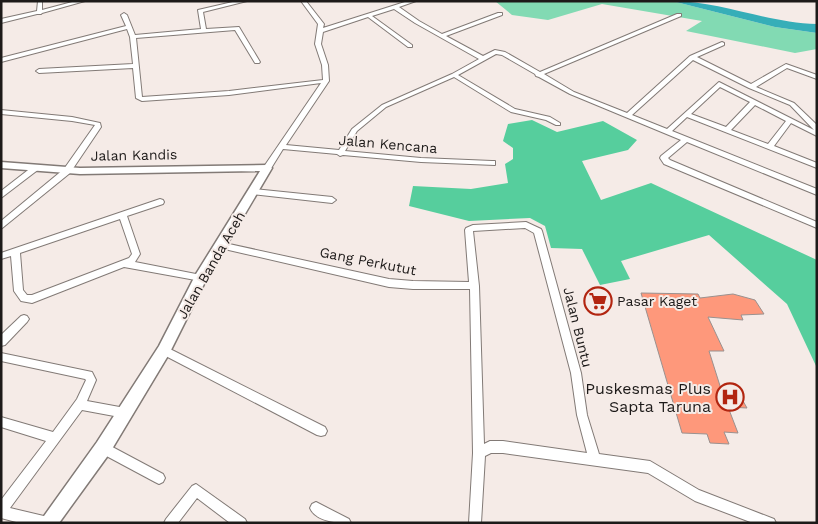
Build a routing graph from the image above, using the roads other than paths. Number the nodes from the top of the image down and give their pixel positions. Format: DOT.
graph roads {
  1 [pos="40,1"];
  2 [pos="83,1"];
  3 [pos="246,1"];
  4 [pos="303,1"];
  5 [pos="414,1"];
  6 [pos="395,7"];
  7 [pos="39,13"];
  8 [pos="124,14"];
  9 [pos="500,14"];
  10 [pos="679,15"];
  11 [pos="369,16"];
  12 [pos="1,22"];
  13 [pos="129,27"];
  14 [pos="204,31"];
  15 [pos="320,31"];
  16 [pos="441,36"];
  17 [pos="133,37"];
  18 [pos="722,44"];
  19 [pos="410,46"];
  20 [pos="692,57"];
  21 [pos="483,58"];
  22 [pos="1,60"];
  23 [pos="257,62"];
  24 [pos="136,66"];
  25 [pos="39,72"];
  26 [pos="454,75"];
  27 [pos="538,75"];
  28 [pos="817,77"];
  29 [pos="326,81"];
  30 [pos="750,87"];
  31 [pos="754,102"];
  32 [pos="1,112"];
  33 [pos="628,115"];
  34 [pos="688,115"];
  35 [pos="790,120"];
  36 [pos="558,124"];
  37 [pos="817,129"];
  38 [pos="727,130"];
  39 [pos="667,132"];
  40 [pos="817,134"];
  41 [pos="685,140"];
  42 [pos="770,147"];
  43 [pos="282,148"];
  44 [pos="340,154"];
  45 [pos="492,163"];
  46 [pos="816,164"];
  47 [pos="1,165"];
  48 [pos="267,168"];
  49 [pos="35,169"];
  50 [pos="67,171"];
  51 [pos="254,192"];
  52 [pos="817,192"];
  53 [pos="1,194"];
  54 [pos="332,200"];
  55 [pos="160,202"];
  56 [pos="122,214"];
  57 [pos="817,225"];
  58 [pos="1,226"];
  59 [pos="220,245"];
  60 [pos="15,251"];
  61 [pos="1,256"];
  62 [pos="125,264"];
  63 [pos="201,278"];
  64 [pos="474,286"];
  65 [pos="24,319"];
  66 [pos="1,342"];
  67 [pos="164,350"];
  68 [pos="1,357"];
  69 [pos="81,403"];
  70 [pos="125,413"];
  71 [pos="1,422"];
  72 [pos="321,431"];
  73 [pos="55,438"];
  74 [pos="103,448"];
  75 [pos="479,453"];
  76 [pos="595,459"];
  77 [pos="159,478"];
  78 [pos="316,508"];
  79 [pos="1,511"];
  80 [pos="763,522"];
  81 [pos="48,523"];
  82 [pos="170,523"];
  83 [pos="242,523"];
  84 [pos="345,523"];
  85 [pos="475,523"];
  1 -- 7 [label="street"];
  2 -- 7 [label="street"];
  3 -- 14 [label="street"];
  4 -- 15 [label="street"];
  5 -- 6 [label="street"];
  6 -- 11 [label="street"];
  6 -- 16 [label="street"];
  7 -- 12 [label="street"];
  8 -- 13 [label="street"];
  9 -- 16 [label="street"];
  10 -- 27 [label="street"];
  11 -- 15 [label="street"];
  11 -- 19 [label="street"];
  13 -- 17 [label="street"];
  13 -- 22 [label="street"];
  14 -- 17 [label="street"];
  14 -- 23 [label="street"];
  15 -- 29 [label="street"];
  16 -- 21 [label="street"];
  17 -- 24 [label="street"];
  18 -- 20 [label="street"];
  20 -- 30 [label="street"];
  20 -- 33 [label="street"];
  21 -- 26 [label="street"];
  21 -- 27 [label="street"];
  24 -- 25 [label="street"];
  24 -- 29 [label="street"];
  26 -- 36 [label="street"];
  26 -- 44 [label="street"];
  27 -- 33 [label="street"];
  28 -- 30 [label="street"];
  29 -- 43 [label="street, Jalan Banda Aceh"];
  30 -- 37 [label="street"];
  31 -- 34 [label="street"];
  31 -- 35 [label="street"];
  31 -- 38 [label="street"];
  32 -- 50 [label="street"];
  33 -- 39 [label="street"];
  34 -- 38 [label="street"];
  34 -- 39 [label="street"];
  35 -- 40 [label="street"];
  35 -- 42 [label="street"];
  38 -- 42 [label="street"];
  39 -- 41 [label="street"];
  41 -- 52 [label="street"];
  41 -- 57 [label="street"];
  42 -- 46 [label="street"];
  43 -- 44 [label="street, Jalan Kencana"];
  43 -- 48 [label="street, Jalan Banda Aceh"];
  44 -- 45 [label="street, Jalan Kencana"];
  47 -- 49 [label="street, Jalan Kandis"];
  48 -- 50 [label="street, Jalan Kandis"];
  48 -- 51 [label="street, Jalan Banda Aceh"];
  49 -- 50 [label="street, Jalan Kandis"];
  49 -- 53 [label="street"];
  50 -- 58 [label="street"];
  51 -- 54 [label="street"];
  51 -- 59 [label="street, Jalan Banda Aceh"];
  55 -- 56 [label="street"];
  56 -- 60 [label="street"];
  56 -- 62 [label="street"];
  59 -- 63 [label="street, Jalan Banda Aceh"];
  59 -- 64 [label="street, Gang Perkutut"];
  60 -- 61 [label="street"];
  60 -- 62 [label="street"];
  62 -- 63 [label="street"];
  63 -- 67 [label="street, Jalan Banda Aceh"];
  64 -- 75 [label="street"];
  64 -- 76 [label="street, Jalan Buntu"];
  65 -- 66 [label="street"];
  67 -- 70 [label="street, Jalan Banda Aceh"];
  67 -- 72 [label="street"];
  68 -- 69 [label="street"];
  69 -- 70 [label="street"];
  69 -- 73 [label="street"];
  70 -- 74 [label="street, Jalan Banda Aceh"];
  71 -- 73 [label="street"];
  73 -- 79 [label="street"];
  74 -- 77 [label="street"];
  74 -- 81 [label="street, Jalan Banda Aceh"];
  75 -- 76 [label="street"];
  75 -- 85 [label="street"];
  76 -- 80 [label="street"];
  78 -- 84 [label="street"];
  79 -- 81 [label="street"];
  82 -- 83 [label="street"];
}
